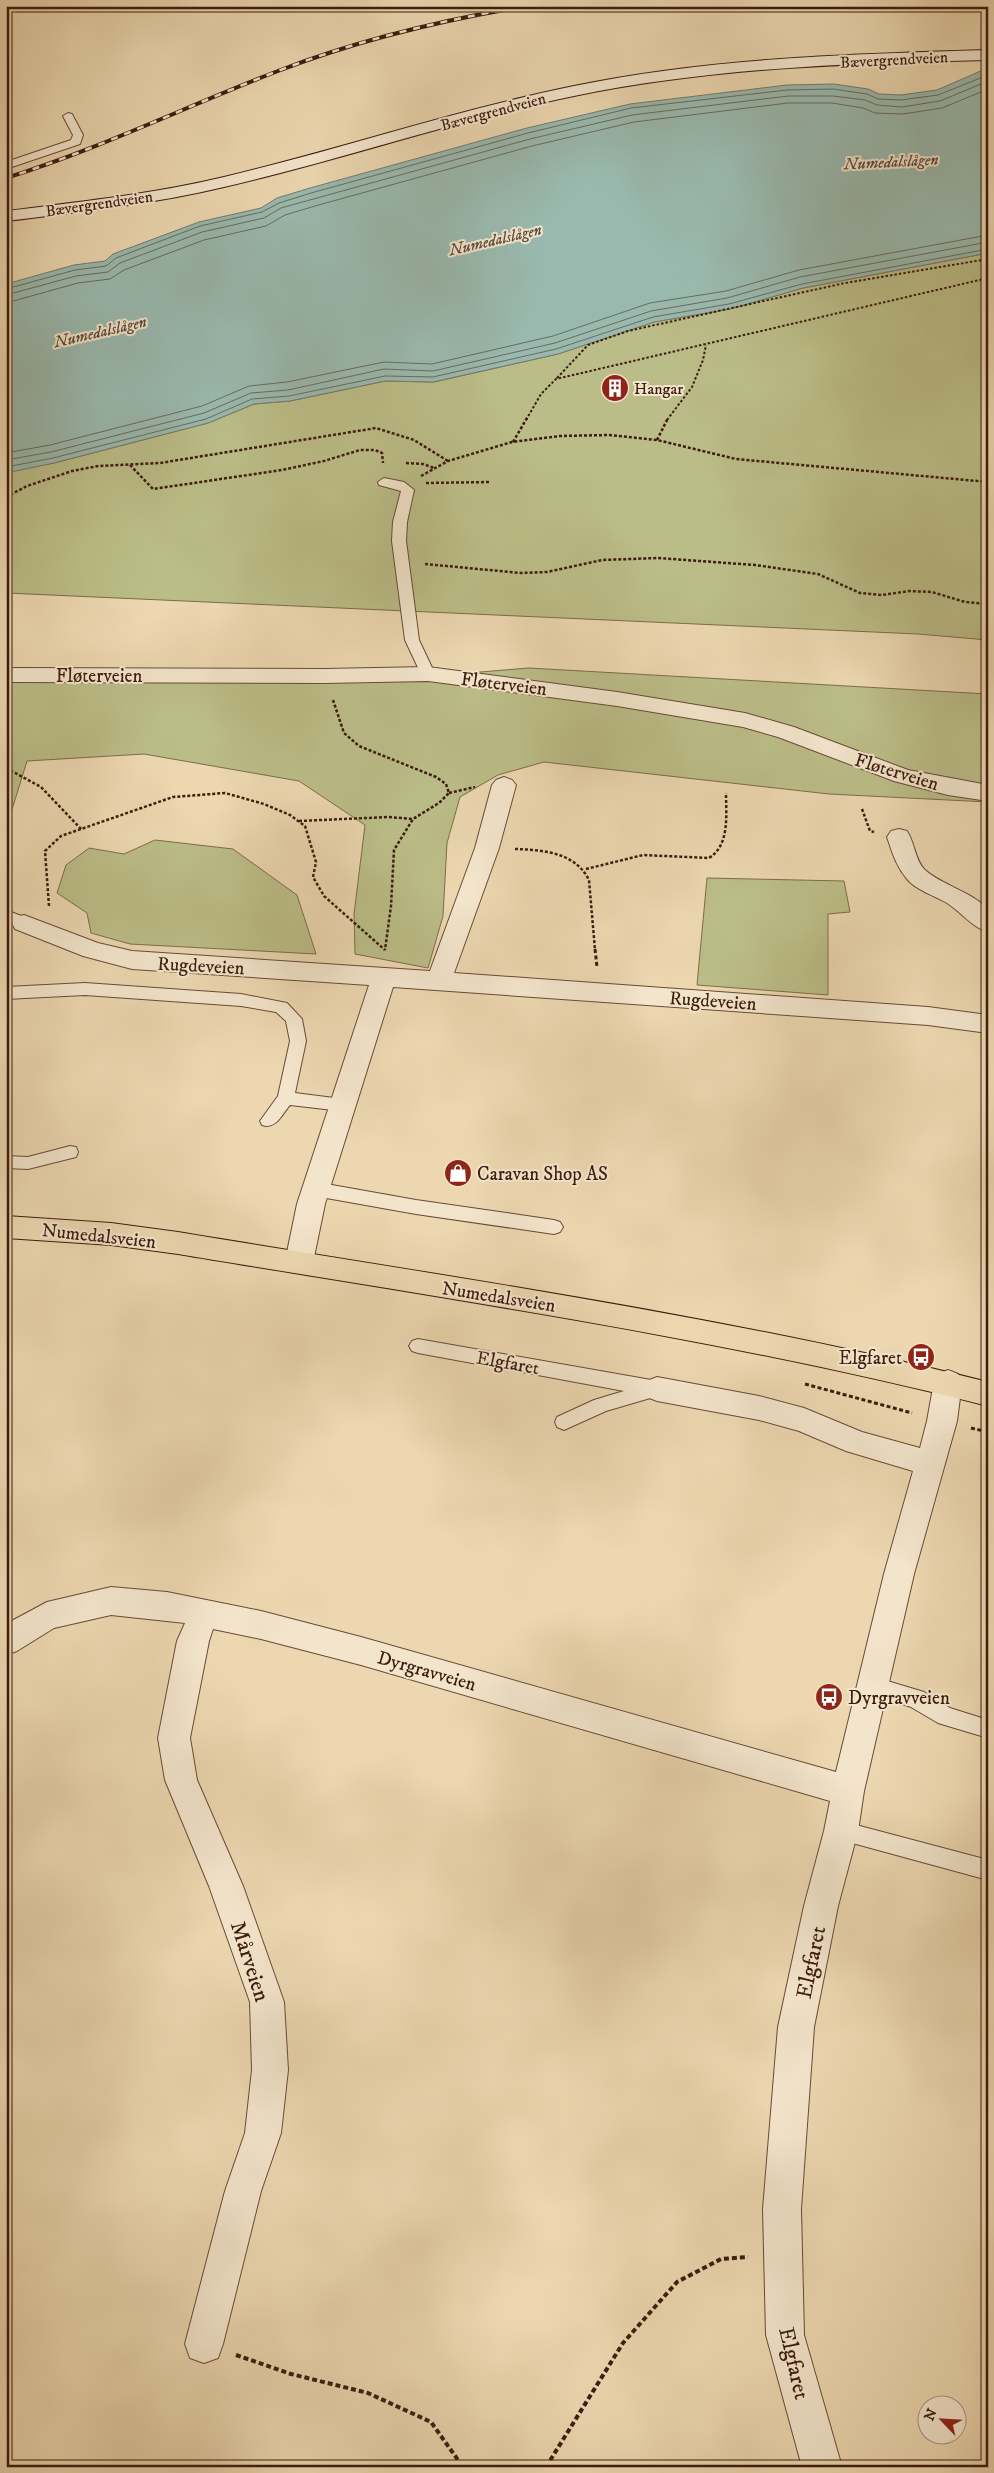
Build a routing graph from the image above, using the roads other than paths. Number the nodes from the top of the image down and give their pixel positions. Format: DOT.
graph roads {
  1 [pos="988,55"];
  2 [pos="68,116"];
  3 [pos="6,166"];
  4 [pos="6,216"];
  5 [pos="384,482"];
  6 [pos="428,674"];
  7 [pos="6,675"];
  8 [pos="504,785"];
  9 [pos="988,792"];
  10 [pos="899,837"];
  11 [pos="15,919"];
  12 [pos="988,924"];
  13 [pos="384,976"];
  14 [pos="439,980"];
  15 [pos="6,993"];
  16 [pos="988,1024"];
  17 [pos="286,1098"];
  18 [pos="342,1105"];
  19 [pos="268,1120"];
  20 [pos="70,1152"];
  21 [pos="6,1162"];
  22 [pos="315,1189"];
  23 [pos="6,1227"];
  24 [pos="554,1228"];
  25 [pos="299,1262"];
  26 [pos="418,1346"];
  27 [pos="948,1382"];
  28 [pos="657,1389"];
  29 [pos="988,1394"];
  30 [pos="564,1422"];
  31 [pos="930,1464"];
  32 [pos="204,1614"];
  33 [pos="6,1641"];
  34 [pos="874,1686"];
  35 [pos="988,1729"];
  36 [pos="848,1791"];
  37 [pos="841,1831"];
  38 [pos="988,1870"];
  39 [pos="204,2344"];
  40 [pos="822,2467"];
  1 -- 4 [label="street, Bævergrendveien"];
  2 -- 3 [label="lane"];
  5 -- 6 [label="lane"];
  6 -- 7 [label="street, Fløterveien"];
  6 -- 9 [label="street, Fløterveien"];
  8 -- 14 [label="street"];
  10 -- 12 [label="street"];
  11 -- 13 [label="street, Rugdeveien"];
  13 -- 14 [label="street, Rugdeveien"];
  13 -- 18 [label="street"];
  14 -- 16 [label="street, Rugdeveien"];
  15 -- 17 [label="lane"];
  17 -- 18 [label="lane"];
  17 -- 19 [label="lane"];
  18 -- 22 [label="street"];
  20 -- 21 [label="lane"];
  22 -- 24 [label="lane"];
  22 -- 25 [label="street"];
  23 -- 25 [label="main road, Numedalsveien"];
  25 -- 27 [label="main road, Numedalsveien"];
  26 -- 28 [label="lane, Elgfaret"];
  27 -- 29 [label="main road, Numedalsveien"];
  27 -- 31 [label="street, Elgfaret"];
  28 -- 30 [label="lane, Elgfaret"];
  28 -- 31 [label="street, Elgfaret"];
  31 -- 34 [label="street, Elgfaret"];
  32 -- 33 [label="street, Dyrgravveien"];
  32 -- 36 [label="street, Dyrgravveien"];
  32 -- 39 [label="street, Mårveien"];
  34 -- 35 [label="lane"];
  34 -- 36 [label="street, Elgfaret"];
  36 -- 37 [label="street, Elgfaret"];
  37 -- 38 [label="lane"];
  37 -- 40 [label="street, Elgfaret"];
}
